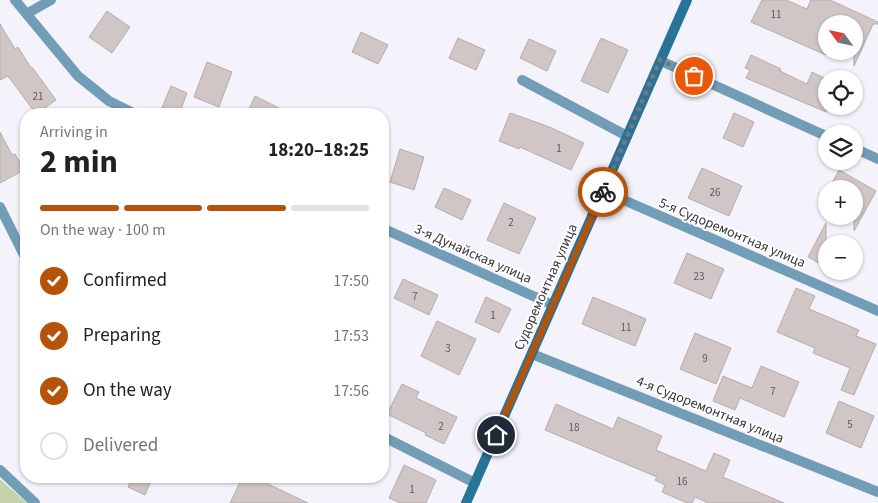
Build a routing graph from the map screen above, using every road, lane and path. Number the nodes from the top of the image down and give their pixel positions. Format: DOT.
graph roads {
  1 [pos="15,0"];
  2 [pos="51,0"];
  3 [pos="687,0"];
  4 [pos="28,14"];
  5 [pos="660,60"];
  6 [pos="522,80"];
  7 [pos="123,108"];
  8 [pos="818,132"];
  9 [pos="627,136"];
  10 [pos="863,152"];
  11 [pos="878,159"];
  12 [pos="603,191"];
  13 [pos="0,207"];
  14 [pos="389,231"];
  15 [pos="20,247"];
  16 [pos="553,305"];
  17 [pos="878,311"];
  18 [pos="532,354"];
  19 [pos="389,440"];
  20 [pos="0,470"];
  21 [pos="475,484"];
  22 [pos="878,492"];
  23 [pos="35,503"];
  24 [pos="466,503"];
  1 -- 4 [label="street"];
  2 -- 4 [label="street"];
  3 -- 5 [label="street, Судоремонтная улица"];
  4 -- 7 [label="street"];
  5 -- 8 [label="street"];
  5 -- 9 [label="street, Судоремонтная улица"];
  6 -- 9 [label="street"];
  9 -- 12 [label="street, Судоремонтная улица"];
  10 -- 11 [label="street"];
  12 -- 16 [label="street, Судоремонтная улица"];
  12 -- 17 [label="street, 5-я Судоремонтная улица"];
  13 -- 15 [label="street"];
  14 -- 16 [label="street, 3-я Дунайская улица"];
  16 -- 18 [label="street, Судоремонтная улица"];
  18 -- 21 [label="street, Судоремонтная улица"];
  18 -- 22 [label="street, 4-я Судоремонтная улица"];
  19 -- 21 [label="street"];
  20 -- 23 [label="street"];
  21 -- 24 [label="street, Судоремонтная улица"];
}
